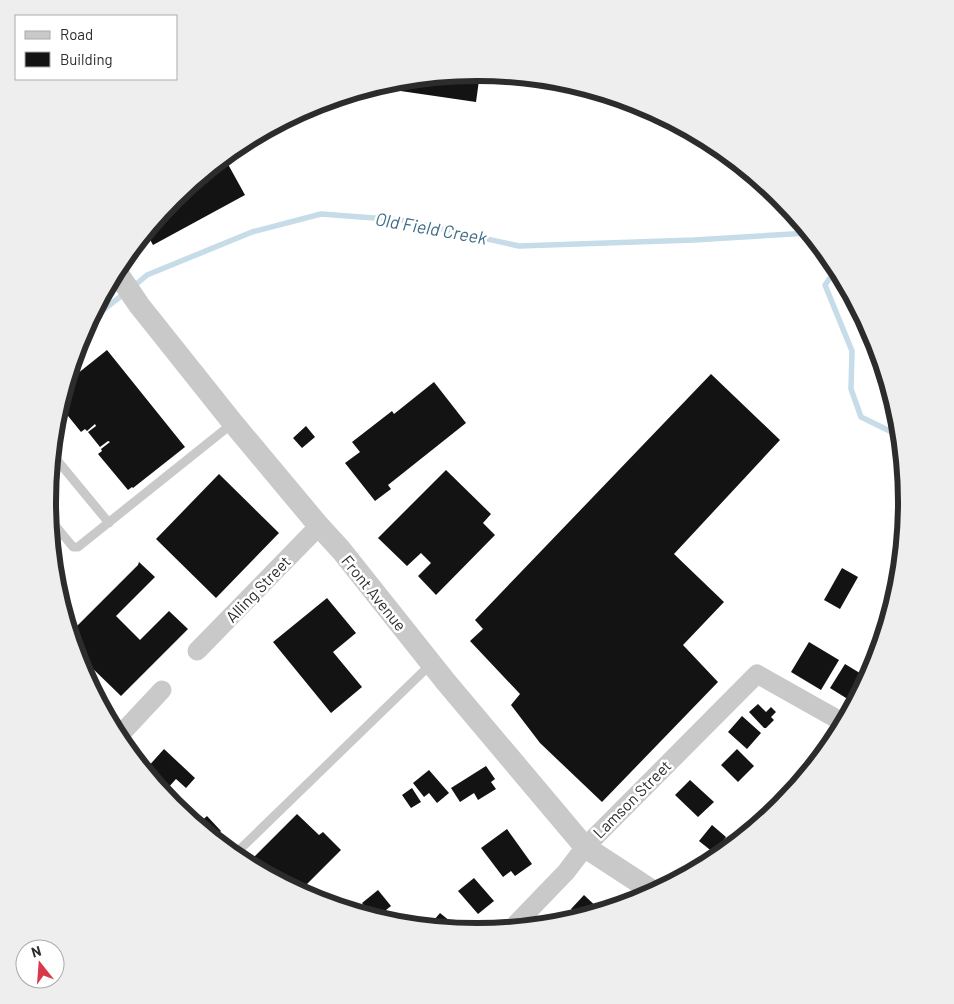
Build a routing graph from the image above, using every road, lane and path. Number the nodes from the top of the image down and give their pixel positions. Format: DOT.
graph roads {
  1 [pos="121,279"];
  2 [pos="234,423"];
  3 [pos="58,462"];
  4 [pos="108,523"];
  5 [pos="319,526"];
  6 [pos="57,528"];
  7 [pos="198,651"];
  8 [pos="431,664"];
  9 [pos="162,690"];
  10 [pos="837,719"];
  11 [pos="124,731"];
  12 [pos="585,847"];
  13 [pos="240,850"];
  14 [pos="646,887"];
  15 [pos="519,920"];
  1 -- 2 [label="street, Front Avenue"];
  2 -- 4 [label="lane"];
  2 -- 5 [label="street, Front Avenue"];
  3 -- 4 [label="lane"];
  4 -- 6 [label="lane"];
  5 -- 7 [label="street, Alling Street"];
  5 -- 8 [label="street, Front Avenue"];
  8 -- 12 [label="street, Front Avenue"];
  8 -- 13 [label="lane"];
  9 -- 11 [label="street"];
  10 -- 12 [label="street, Lamson Street"];
  12 -- 14 [label="street, Front Avenue"];
  12 -- 15 [label="street, Lamson Street"];
}
